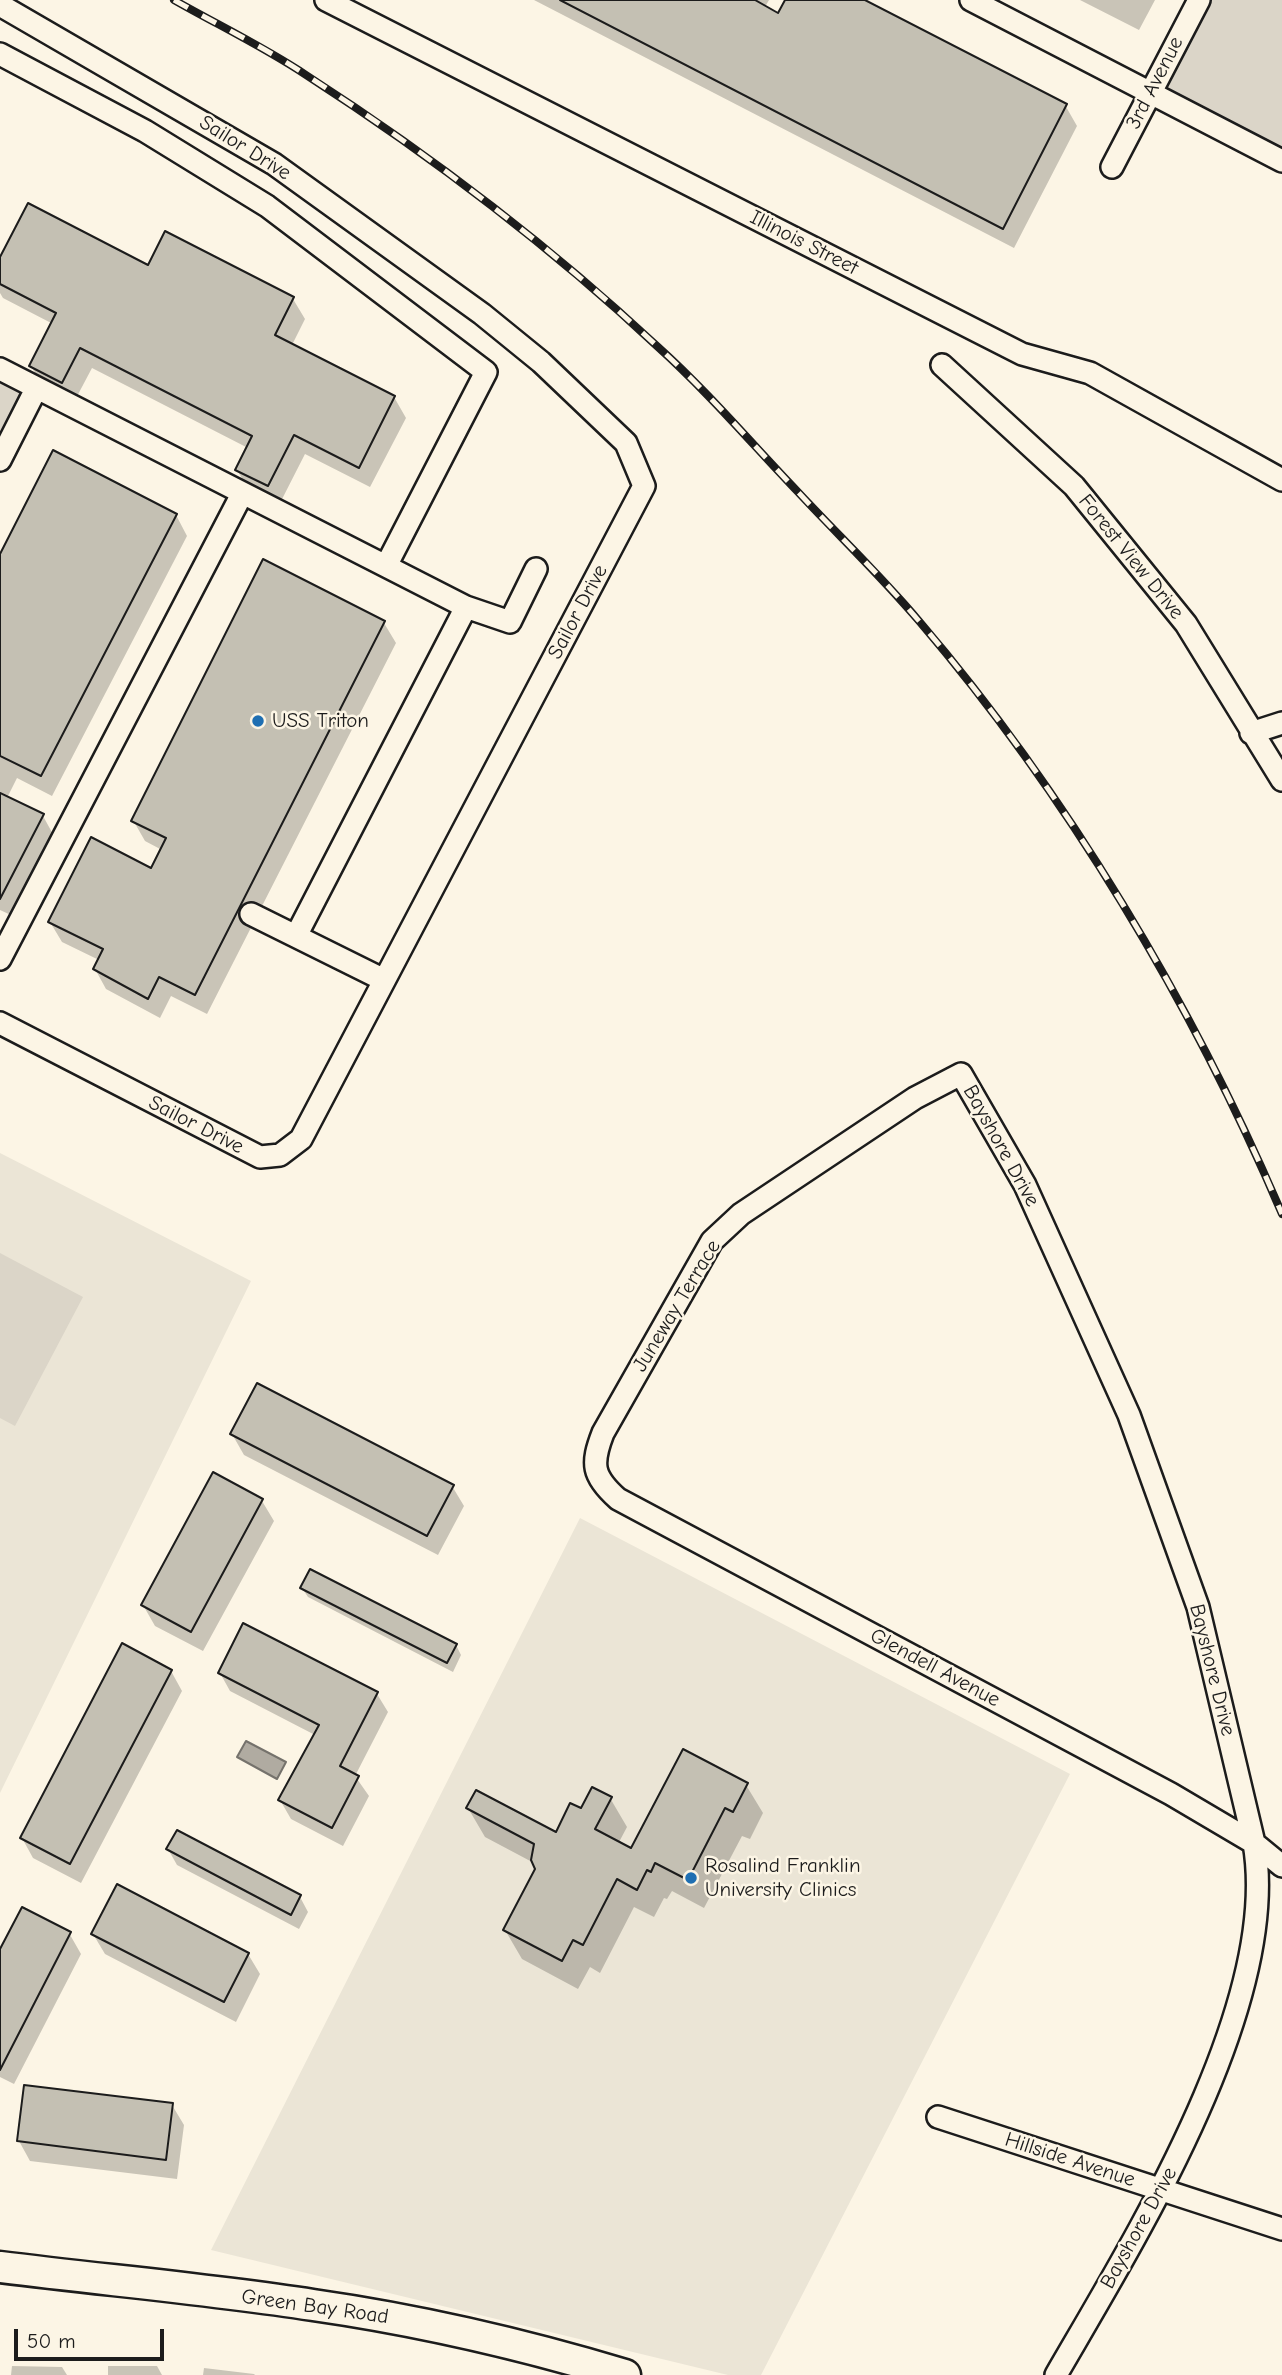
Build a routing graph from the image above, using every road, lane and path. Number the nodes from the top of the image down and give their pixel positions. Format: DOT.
graph roads {
  1 [pos="326,0"];
  2 [pos="971,0"];
  3 [pos="1199,0"];
  4 [pos="13,7"];
  5 [pos="0,54"];
  6 [pos="1150,93"];
  7 [pos="1282,161"];
  8 [pos="1112,167"];
  9 [pos="942,365"];
  10 [pos="0,369"];
  11 [pos="36,389"];
  12 [pos="0,460"];
  13 [pos="1282,480"];
  14 [pos="242,494"];
  15 [pos="386,566"];
  16 [pos="536,569"];
  17 [pos="466,607"];
  18 [pos="1282,723"];
  19 [pos="1251,733"];
  20 [pos="1282,780"];
  21 [pos="251,914"];
  22 [pos="296,936"];
  23 [pos="0,959"];
  24 [pos="384,980"];
  25 [pos="0,1023"];
  26 [pos="869,1129"];
  27 [pos="596,1466"];
  28 [pos="1254,1843"];
  29 [pos="1282,1866"];
  30 [pos="938,2117"];
  31 [pos="1162,2190"];
  32 [pos="1282,2229"];
  33 [pos="0,2267"];
  34 [pos="625,2375"];
  35 [pos="1056,2375"];
  1 -- 13 [label="street, Illinois Street"];
  2 -- 6 [label="street"];
  3 -- 6 [label="street, 3rd Avenue"];
  4 -- 24 [label="street, Sailor Drive"];
  5 -- 15 [label="street"];
  6 -- 7 [label="street"];
  6 -- 8 [label="street, 3rd Avenue"];
  9 -- 19 [label="street, Forest View Drive"];
  10 -- 11 [label="street"];
  11 -- 12 [label="street"];
  11 -- 14 [label="street"];
  14 -- 15 [label="street"];
  14 -- 23 [label="street"];
  15 -- 17 [label="street"];
  16 -- 17 [label="street"];
  17 -- 22 [label="street"];
  18 -- 19 [label="street"];
  19 -- 20 [label="street, Forest View Drive"];
  21 -- 22 [label="street"];
  22 -- 24 [label="street"];
  24 -- 25 [label="street, Sailor Drive"];
  26 -- 27 [label="street, Juneway Terrace"];
  26 -- 28 [label="street, Bayshore Drive"];
  27 -- 28 [label="street, Glendell Avenue"];
  28 -- 29 [label="street, Glendell Avenue"];
  28 -- 31 [label="street, Bayshore Drive"];
  30 -- 31 [label="street, Hillside Avenue"];
  31 -- 32 [label="street, Hillside Avenue"];
  31 -- 35 [label="street, Bayshore Drive"];
  33 -- 34 [label="main road, Green Bay Road"];
}
